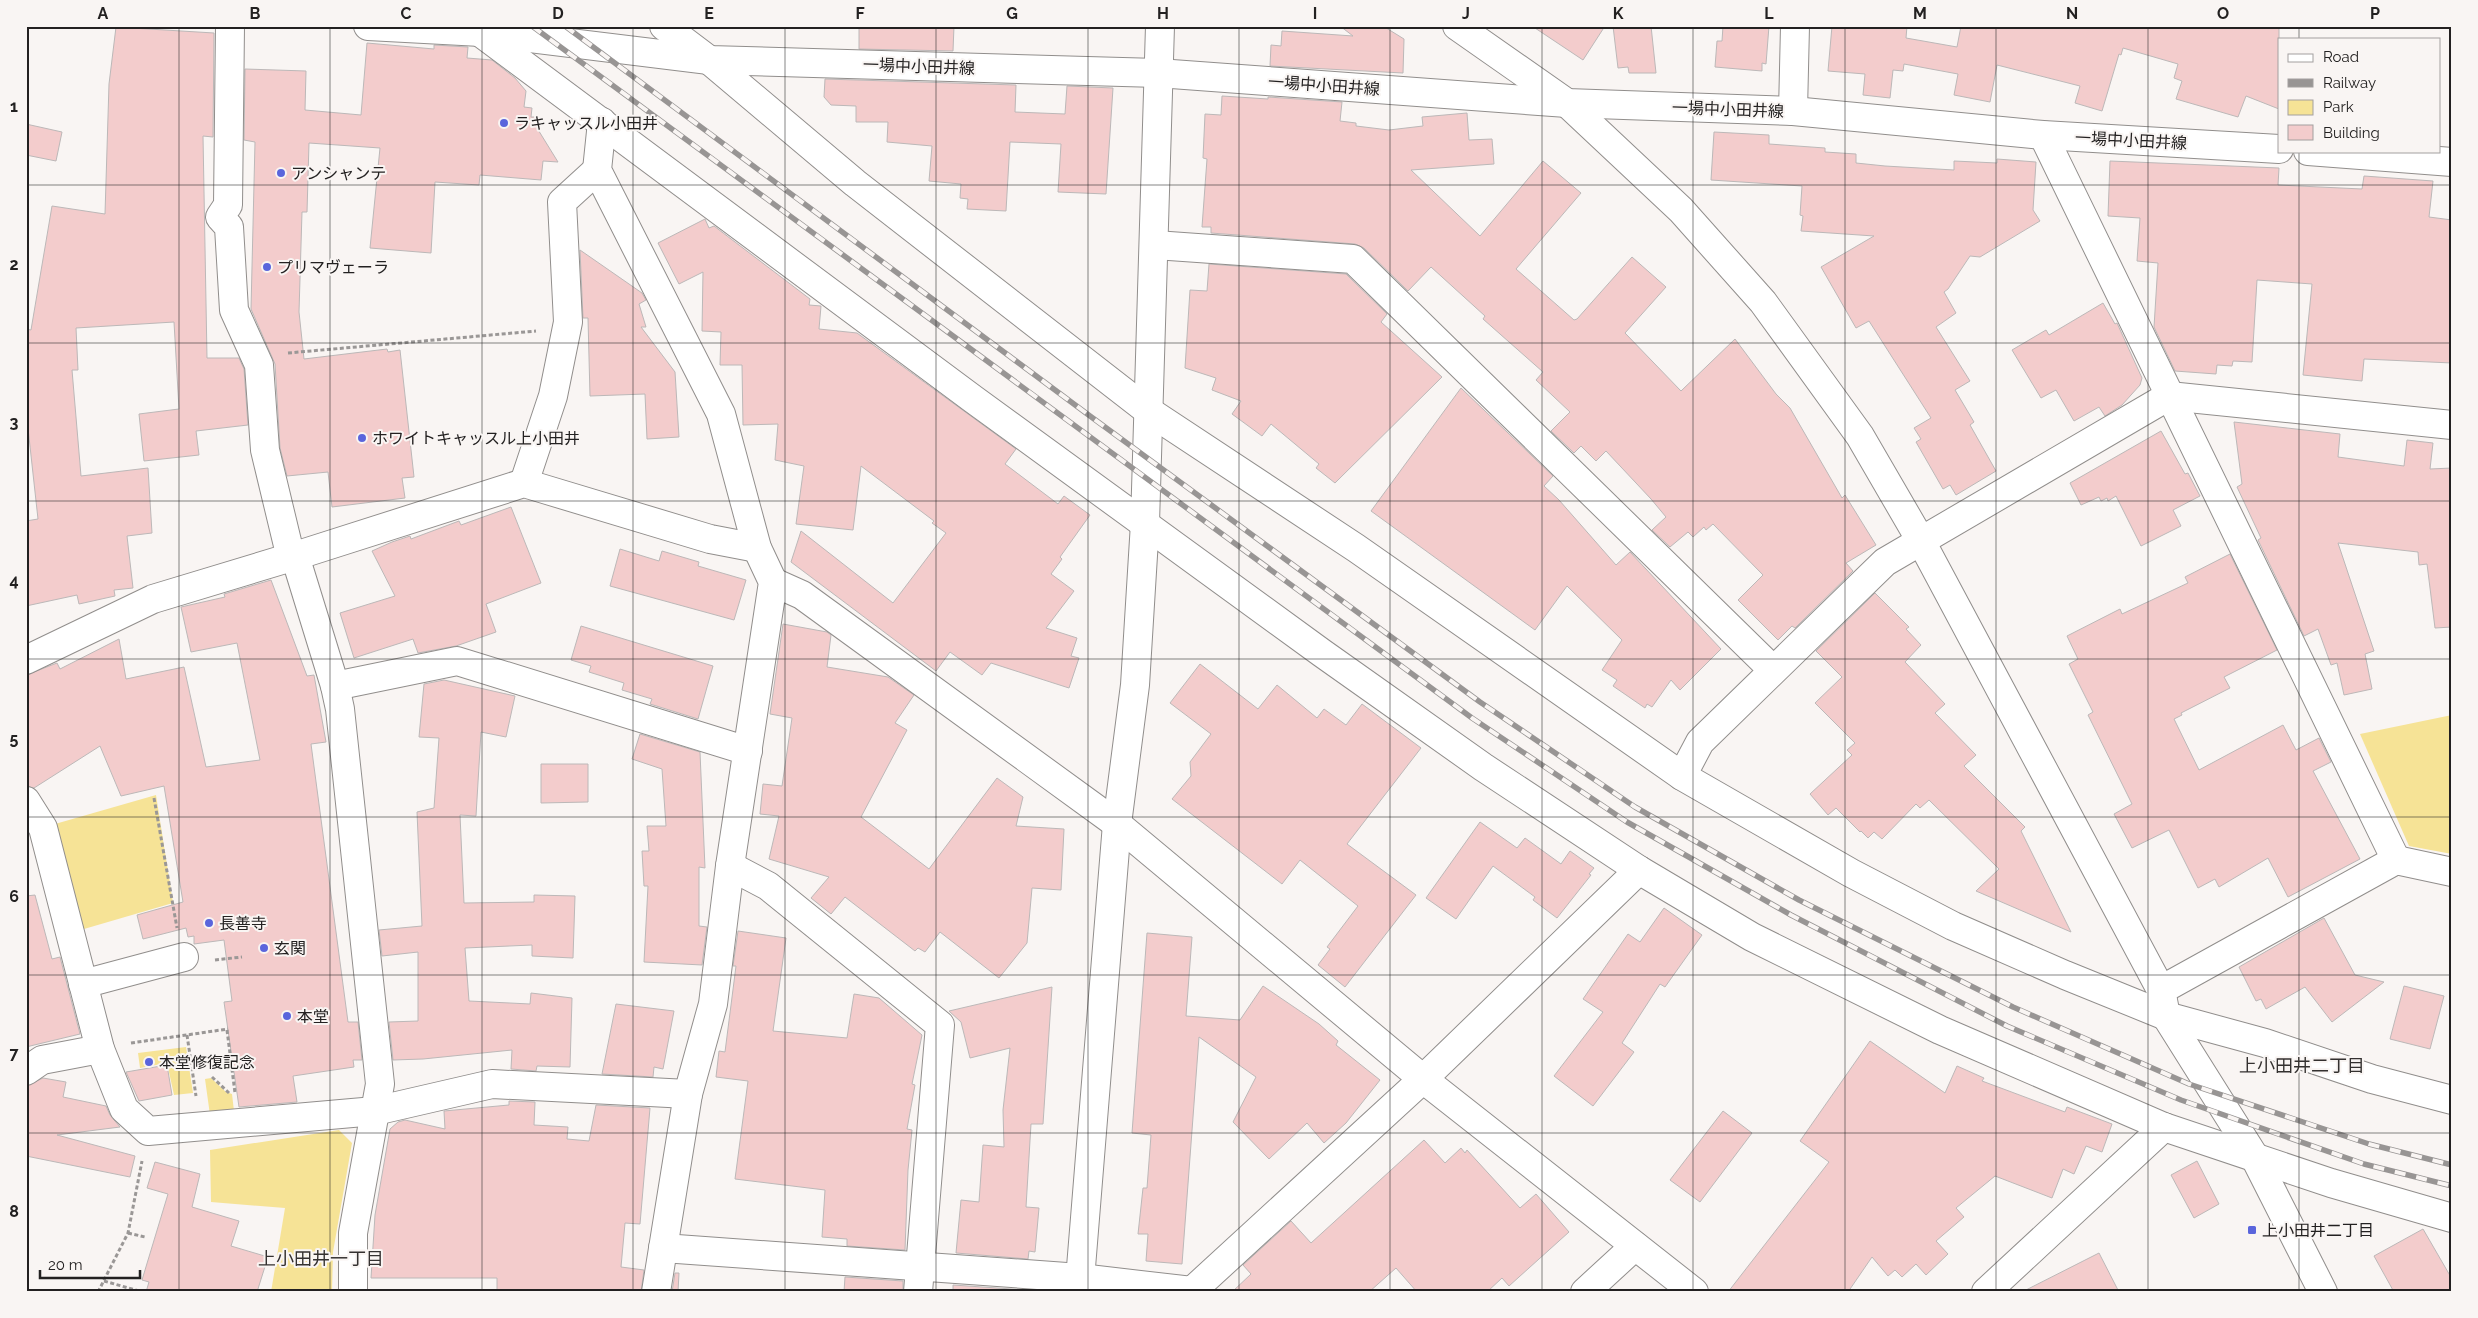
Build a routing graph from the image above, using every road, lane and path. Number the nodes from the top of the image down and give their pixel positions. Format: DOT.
graph roads {
  1 [pos="230,26"];
  2 [pos="368,26"];
  3 [pos="664,26"];
  4 [pos="1160,26"];
  5 [pos="1457,26"];
  6 [pos="1795,26"];
  7 [pos="477,29"];
  8 [pos="709,60"];
  9 [pos="1158,73"];
  10 [pos="1567,102"];
  11 [pos="1793,111"];
  12 [pos="602,122"];
  13 [pos="2043,136"];
  14 [pos="2278,149"];
  15 [pos="2321,152"];
  16 [pos="2452,162"];
  17 [pos="597,170"];
  18 [pos="1155,245"];
  19 [pos="567,328"];
  20 [pos="255,356"];
  21 [pos="2169,396"];
  22 [pos="1147,410"];
  23 [pos="2452,425"];
  24 [pos="524,484"];
  25 [pos="1145,523"];
  26 [pos="1921,541"];
  27 [pos="757,548"];
  28 [pos="293,557"];
  29 [pos="773,582"];
  30 [pos="26,660"];
  31 [pos="1772,670"];
  32 [pos="335,686"];
  33 [pos="748,751"];
  34 [pos="1682,776"];
  35 [pos="154,798"];
  36 [pos="26,801"];
  37 [pos="1117,824"];
  38 [pos="2396,860"];
  39 [pos="730,866"];
  40 [pos="1639,870"];
  41 [pos="2452,872"];
  42 [pos="174,918"];
  43 [pos="184,958"];
  44 [pos="84,984"];
  45 [pos="2164,1003"];
  46 [pos="187,1035"];
  47 [pos="134,1042"];
  48 [pos="100,1048"];
  49 [pos="26,1071"];
  50 [pos="212,1077"];
  51 [pos="1423,1079"];
  52 [pos="226,1091"];
  53 [pos="235,1093"];
  54 [pos="688,1094"];
  55 [pos="188,1098"];
  56 [pos="2452,1100"];
  57 [pos="376,1111"];
  58 [pos="2164,1127"];
  59 [pos="148,1131"];
  60 [pos="2254,1156"];
  61 [pos="2452,1218"];
  62 [pos="128,1232"];
  63 [pos="145,1237"];
  64 [pos="1634,1246"];
  65 [pos="663,1248"];
  66 [pos="919,1279"];
  67 [pos="104,1281"];
  68 [pos="1079,1285"];
  69 [pos="139,1291"];
  70 [pos="98,1292"];
  71 [pos="353,1292"];
  72 [pos="656,1292"];
  73 [pos="1585,1292"];
  74 [pos="1694,1292"];
  75 [pos="1986,1292"];
  76 [pos="2323,1292"];
  1 -- 20 [label="street"];
  2 -- 7 [label="street, 一場中小田井線"];
  3 -- 8 [label="street"];
  4 -- 9 [label="street"];
  5 -- 10 [label="street"];
  6 -- 11 [label="street"];
  7 -- 8 [label="street, 一場中小田井線"];
  7 -- 12 [label="street"];
  8 -- 9 [label="street, 一場中小田井線"];
  8 -- 22 [label="street"];
  9 -- 10 [label="street, 一場中小田井線"];
  9 -- 18 [label="street"];
  10 -- 11 [label="street, 一場中小田井線"];
  10 -- 26 [label="street"];
  11 -- 13 [label="street, 一場中小田井線"];
  12 -- 17 [label="street"];
  12 -- 25 [label="street"];
  13 -- 14 [label="street, 一場中小田井線"];
  13 -- 21 [label="street"];
  15 -- 16 [label="street"];
  17 -- 19 [label="street"];
  17 -- 27 [label="street"];
  18 -- 22 [label="street"];
  18 -- 31 [label="street"];
  19 -- 20 [label="path"];
  19 -- 24 [label="street"];
  20 -- 28 [label="street"];
  21 -- 23 [label="street"];
  21 -- 26 [label="street"];
  21 -- 38 [label="street"];
  22 -- 25 [label="street"];
  22 -- 34 [label="street"];
  24 -- 27 [label="street"];
  24 -- 28 [label="street"];
  25 -- 37 [label="street"];
  25 -- 40 [label="street"];
  26 -- 31 [label="street"];
  26 -- 45 [label="street"];
  27 -- 29 [label="street"];
  28 -- 30 [label="street"];
  28 -- 32 [label="street"];
  29 -- 33 [label="street"];
  29 -- 37 [label="street"];
  31 -- 34 [label="street"];
  32 -- 33 [label="street"];
  32 -- 57 [label="street"];
  33 -- 39 [label="street"];
  34 -- 45 [label="street"];
  35 -- 42 [label="path"];
  36 -- 44 [label="street"];
  37 -- 51 [label="street"];
  37 -- 68 [label="street"];
  38 -- 41 [label="street"];
  38 -- 45 [label="street"];
  39 -- 54 [label="street"];
  39 -- 66 [label="street"];
  40 -- 51 [label="street"];
  40 -- 58 [label="street"];
  43 -- 44 [label="street"];
  44 -- 48 [label="street"];
  45 -- 56 [label="street"];
  45 -- 60 [label="street"];
  46 -- 47 [label="path"];
  46 -- 53 [label="path"];
  46 -- 55 [label="path"];
  48 -- 49 [label="street"];
  48 -- 59 [label="street"];
  50 -- 52 [label="path"];
  51 -- 64 [label="street"];
  51 -- 68 [label="street"];
  54 -- 57 [label="street"];
  54 -- 65 [label="street"];
  57 -- 59 [label="street"];
  57 -- 71 [label="street"];
  58 -- 60 [label="street"];
  58 -- 75 [label="street"];
  59 -- 62 [label="path"];
  60 -- 61 [label="street"];
  60 -- 76 [label="street"];
  62 -- 63 [label="path"];
  62 -- 67 [label="path"];
  64 -- 73 [label="street"];
  64 -- 74 [label="street"];
  65 -- 66 [label="street"];
  65 -- 72 [label="street"];
  66 -- 68 [label="street"];
  67 -- 69 [label="path"];
  67 -- 70 [label="path"];
}
